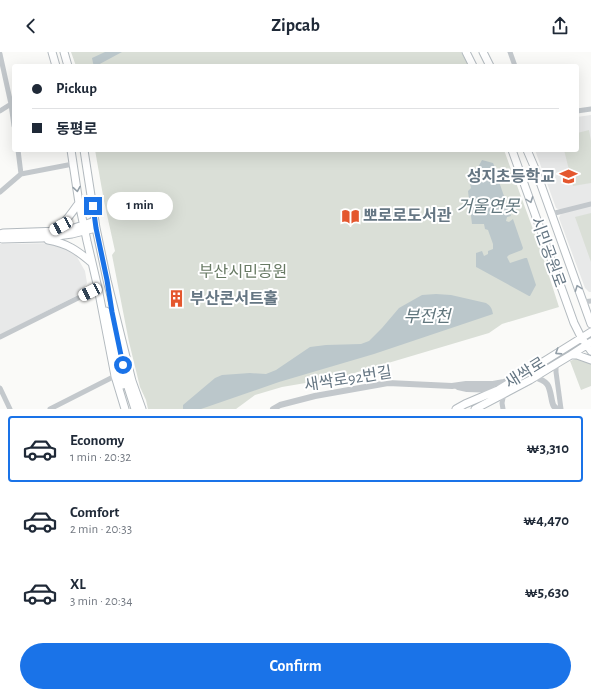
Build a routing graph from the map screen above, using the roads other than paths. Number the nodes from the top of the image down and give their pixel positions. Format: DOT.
graph roads {
  1 [pos="52,52"];
  2 [pos="64,52"];
  3 [pos="466,52"];
  4 [pos="483,52"];
  5 [pos="510,52"];
  6 [pos="0,54"];
  7 [pos="55,64"];
  8 [pos="67,64"];
  9 [pos="472,64"];
  10 [pos="489,64"];
  11 [pos="514,64"];
  12 [pos="12,104"];
  13 [pos="591,109"];
  14 [pos="0,111"];
  15 [pos="579,111"];
  16 [pos="18,152"];
  17 [pos="71,152"];
  18 [pos="84,152"];
  19 [pos="513,152"];
  20 [pos="529,152"];
  21 [pos="73,164"];
  22 [pos="21,174"];
  23 [pos="0,192"];
  24 [pos="79,203"];
  25 [pos="591,204"];
  26 [pos="551,214"];
  27 [pos="95,225"];
  28 [pos="84,228"];
  29 [pos="53,231"];
  30 [pos="0,234"];
  31 [pos="0,238"];
  32 [pos="42,238"];
  33 [pos="92,263"];
  34 [pos="107,280"];
  35 [pos="98,288"];
  36 [pos="587,302"];
  37 [pos="591,324"];
  38 [pos="591,332"];
  39 [pos="0,337"];
  40 [pos="581,337"];
  41 [pos="590,346"];
  42 [pos="571,355"];
  43 [pos="591,360"];
  44 [pos="556,364"];
  45 [pos="525,373"];
  46 [pos="115,376"];
  47 [pos="534,377"];
  48 [pos="124,381"];
  49 [pos="452,386"];
  50 [pos="0,388"];
  51 [pos="467,389"];
  52 [pos="501,392"];
  53 [pos="465,404"];
  54 [pos="10,409"];
  55 [pos="50,409"];
  56 [pos="124,409"];
  57 [pos="130,409"];
  58 [pos="135,409"];
  59 [pos="142,409"];
  60 [pos="273,409"];
  61 [pos="456,409"];
  62 [pos="475,409"];
  63 [pos="503,409"];
  64 [pos="557,409"];
  65 [pos="561,409"];
  1 -- 7 [label="main road"];
  2 -- 8 [label="main road"];
  3 -- 9 [label="main road"];
  4 -- 10 [label="main road"];
  5 -- 11 [label="street"];
  6 -- 12 [label="street"];
  12 -- 14 [label="street"];
  13 -- 15 [label="street"];
  16 -- 22 [label="street"];
  17 -- 21 [label="main road"];
  18 -- 27 [label="main road"];
  19 -- 40 [label="main road, 시민공원로, one-way"];
  20 -- 26 [label="main road, 시민공원로"];
  21 -- 22 [label="street"];
  21 -- 24 [label="main road, one-way"];
  22 -- 23 [label="street"];
  24 -- 28 [label="main road"];
  24 -- 29 [label="main road"];
  25 -- 26 [label="street"];
  36 -- 26 [label="main road, 시민공원로, one-way"];
  27 -- 28 [label="main road"];
  27 -- 34 [label="main road"];
  28 -- 29 [label="main road"];
  28 -- 32 [label="main road"];
  28 -- 33 [label="main road"];
  29 -- 30 [label="main road"];
  31 -- 32 [label="main road"];
  32 -- 33 [label="main road"];
  33 -- 35 [label="main road"];
  34 -- 48 [label="main road"];
  34 -- 59 [label="main road"];
  35 -- 39 [label="street"];
  35 -- 46 [label="main road"];
  35 -- 48 [label="main road"];
  36 -- 37 [label="main road, 시민공원로"];
  38 -- 40 [label="main road, 새싹로"];
  40 -- 41 [label="main road, 시민공원로"];
  40 -- 45 [label="main road, 새싹로, one-way"];
  41 -- 42 [label="main road, 새싹로"];
  42 -- 43 [label="main road"];
  42 -- 44 [label="main road, 새싹로"];
  44 -- 47 [label="main road, 새싹로"];
  44 -- 65 [label="street, 새싹로"];
  45 -- 49 [label="street, 새싹로92번길"];
  45 -- 52 [label="main road, 새싹로"];
  46 -- 55 [label="street"];
  46 -- 56 [label="main road"];
  47 -- 52 [label="main road, 새싹로"];
  47 -- 64 [label="street, 새싹로"];
  48 -- 57 [label="main road"];
  48 -- 58 [label="main road"];
  49 -- 51 [label="street, 새싹로92번길"];
  49 -- 60 [label="street, 새싹로92번길"];
  50 -- 54 [label="street"];
  51 -- 52 [label="street, 새싹로92번길"];
  51 -- 53 [label="street"];
  52 -- 53 [label="main road, 새싹로"];
  52 -- 62 [label="main road, 새싹로"];
  52 -- 63 [label="street, 새싹로"];
  53 -- 61 [label="main road, 새싹로"];
}
